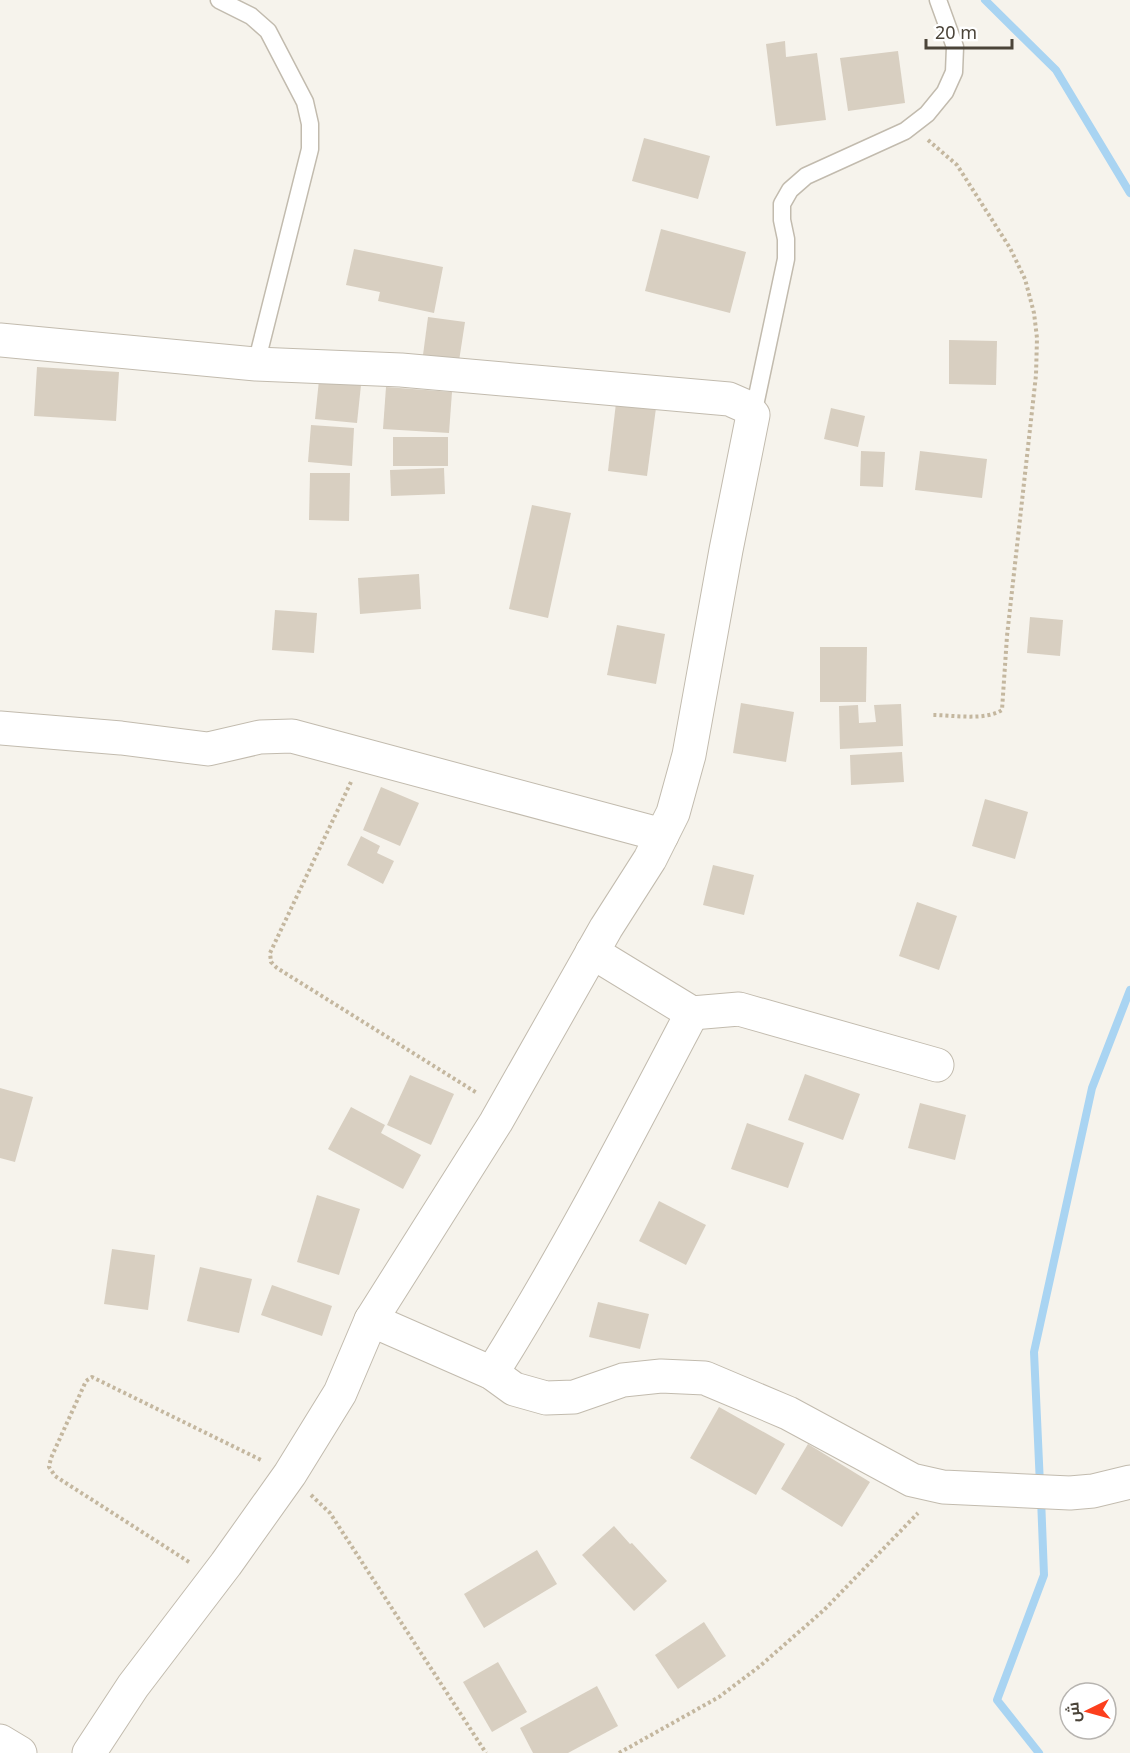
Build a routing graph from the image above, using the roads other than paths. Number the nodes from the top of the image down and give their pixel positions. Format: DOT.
graph roads {
  1 [pos="219,0"];
  2 [pos="938,0"];
  3 [pos="0,340"];
  4 [pos="256,364"];
  5 [pos="753,415"];
  6 [pos="0,728"];
  7 [pos="662,835"];
  8 [pos="592,952"];
  9 [pos="692,1013"];
  10 [pos="937,1065"];
  11 [pos="371,1320"];
  12 [pos="492,1373"];
  13 [pos="1130,1482"];
  14 [pos="0,1741"];
  15 [pos="20,1753"];
  16 [pos="89,1753"];
  1 -- 4 [label="lane"];
  2 -- 5 [label="lane"];
  3 -- 4 [label="street"];
  4 -- 5 [label="street"];
  5 -- 7 [label="street"];
  6 -- 7 [label="street"];
  7 -- 8 [label="street"];
  8 -- 9 [label="street"];
  8 -- 11 [label="street"];
  9 -- 10 [label="street"];
  9 -- 12 [label="street"];
  11 -- 12 [label="street"];
  11 -- 16 [label="street"];
  12 -- 13 [label="street"];
  14 -- 15 [label="street"];
}
